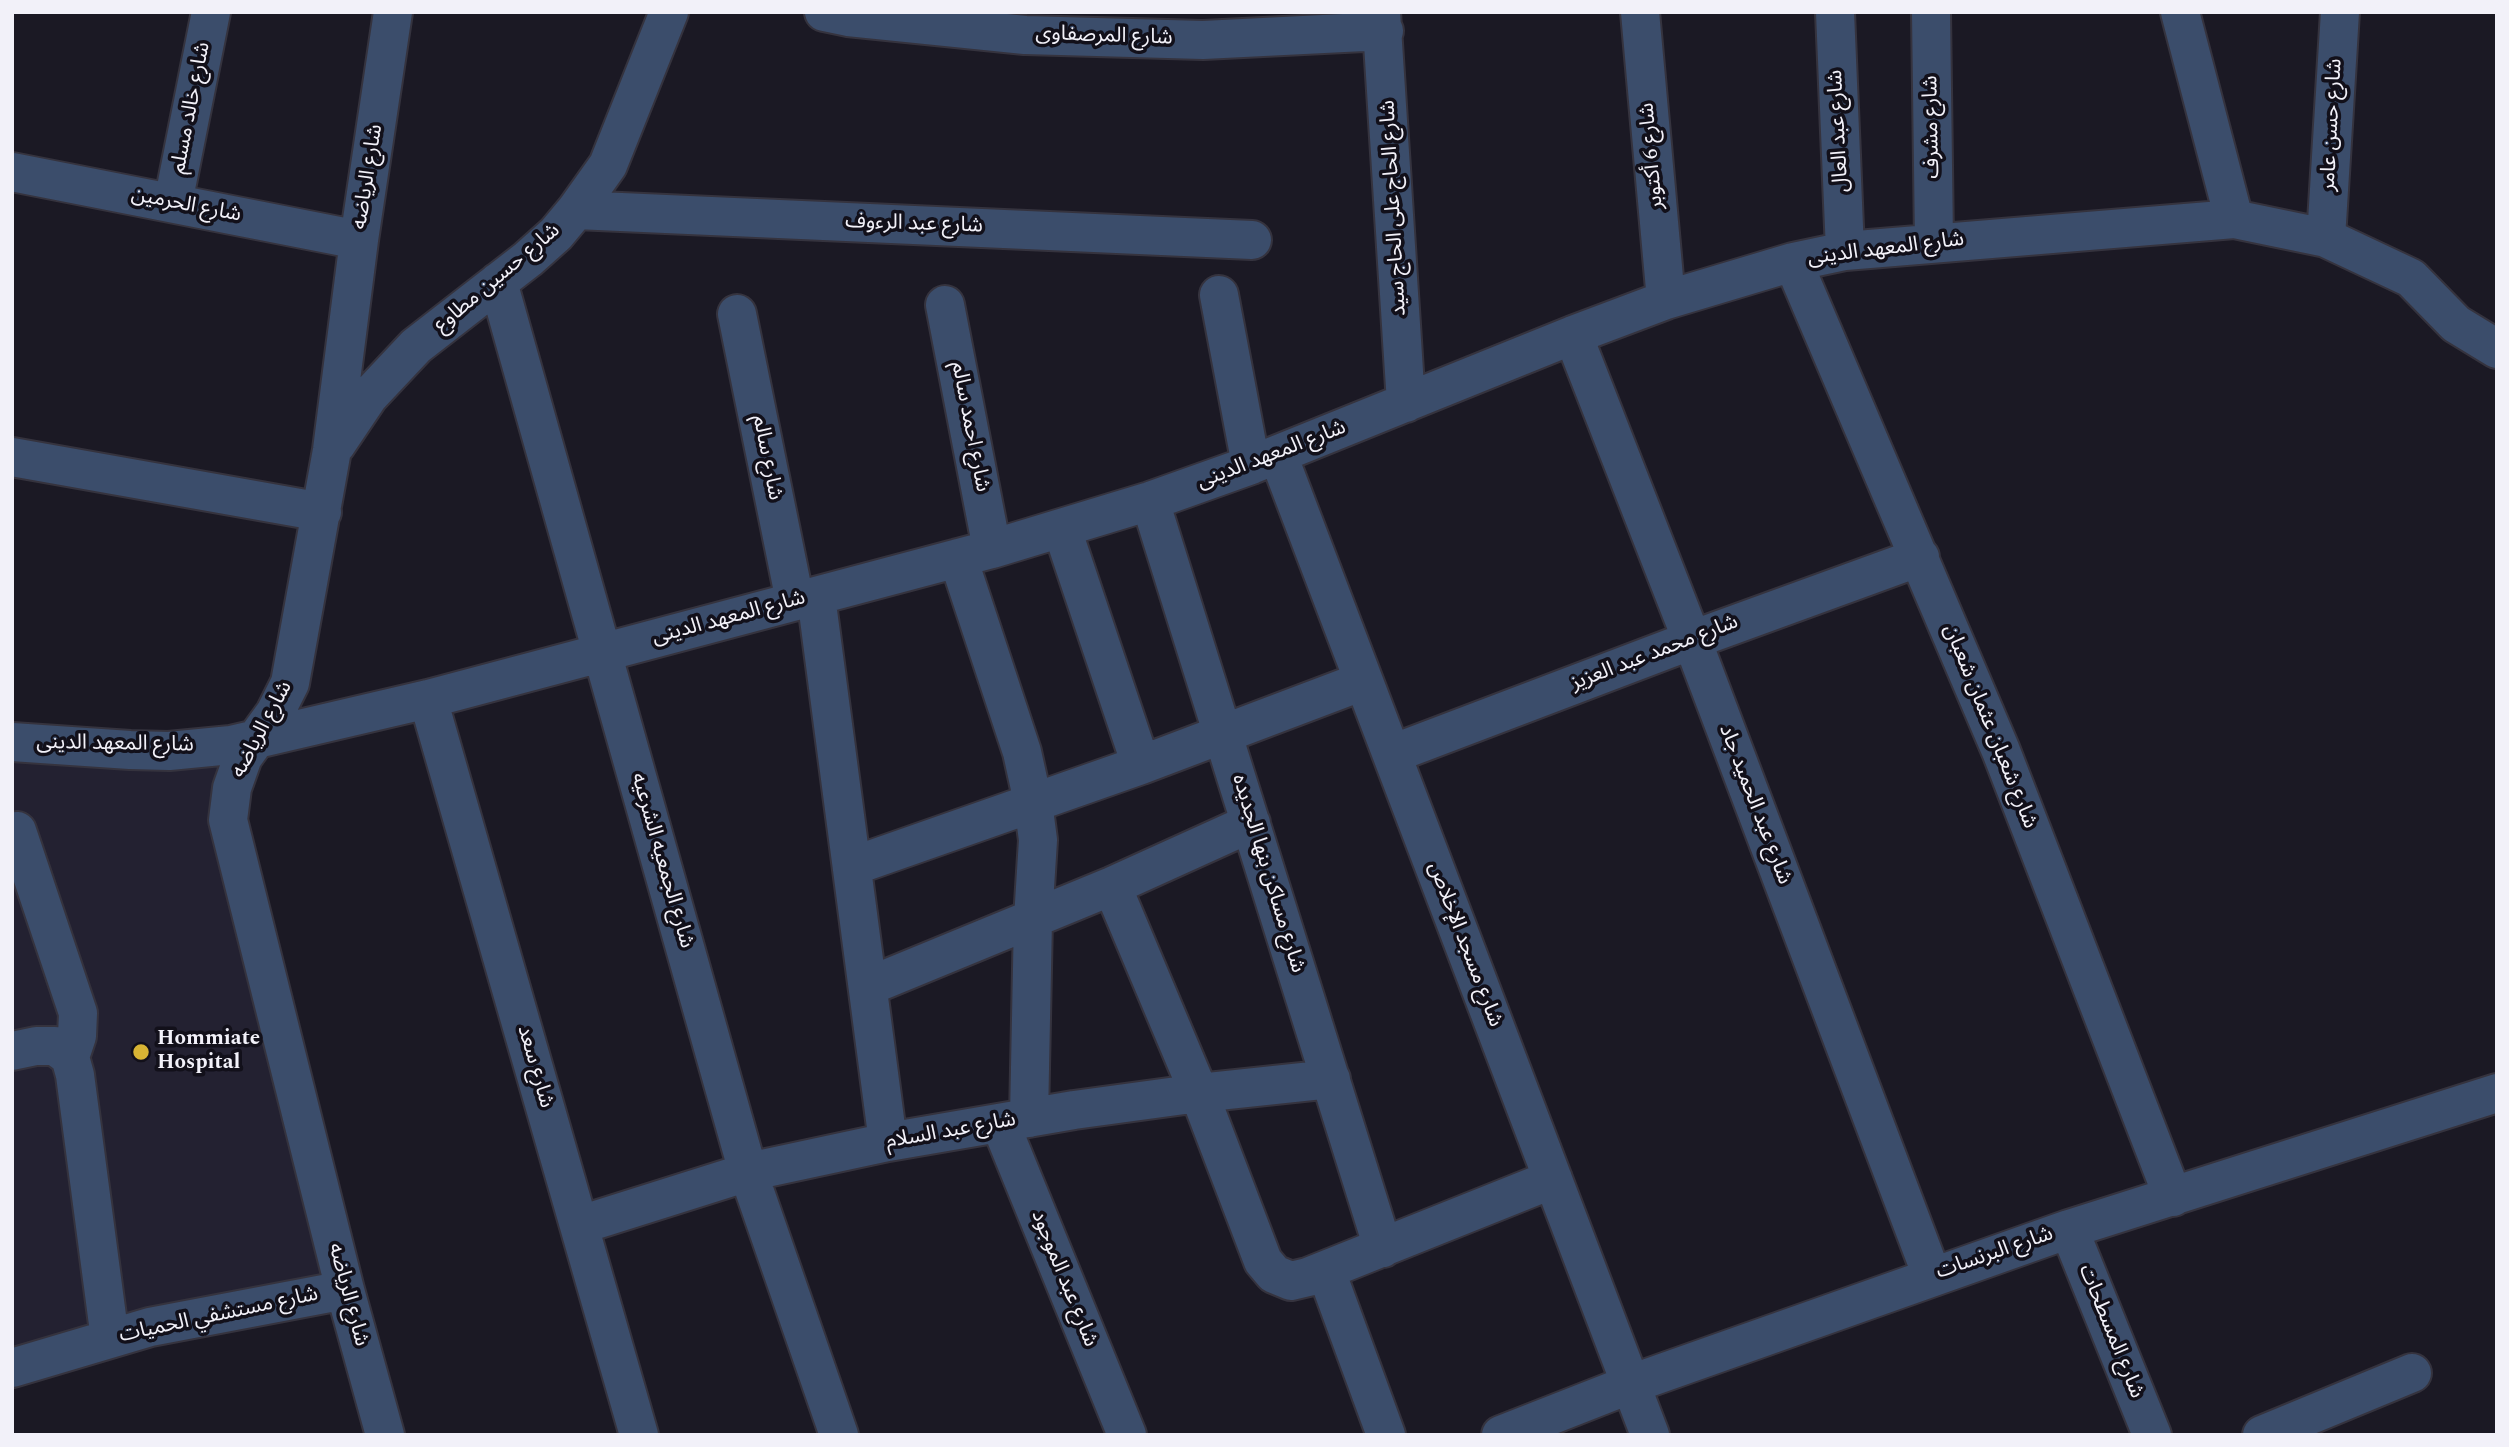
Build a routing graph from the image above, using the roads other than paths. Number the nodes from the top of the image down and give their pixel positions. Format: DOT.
graph roads {
  1 [pos="211,12"];
  2 [pos="393,12"];
  3 [pos="669,12"];
  4 [pos="824,12"];
  5 [pos="1640,12"];
  6 [pos="1835,12"];
  7 [pos="1931,12"];
  8 [pos="2180,12"];
  9 [pos="2340,12"];
  10 [pos="1383,22"];
  11 [pos="12,172"];
  12 [pos="173,203"];
  13 [pos="576,210"];
  14 [pos="2234,219"];
  15 [pos="2326,238"];
  16 [pos="359,240"];
  17 [pos="1252,240"];
  18 [pos="1934,242"];
  19 [pos="1845,251"];
  20 [pos="1793,262"];
  21 [pos="498,282"];
  22 [pos="1219,295"];
  23 [pos="1666,300"];
  24 [pos="945,305"];
  25 [pos="737,314"];
  26 [pos="1573,335"];
  27 [pos="2497,349"];
  28 [pos="1406,403"];
  29 [pos="332,450"];
  30 [pos="12,457"];
  31 [pos="1264,460"];
  32 [pos="1150,501"];
  33 [pos="322,512"];
  34 [pos="1062,529"];
  35 [pos="975,554"];
  36 [pos="1920,557"];
  37 [pos="805,598"];
  38 [pos="1692,640"];
  39 [pos="602,652"];
  40 [pos="1363,681"];
  41 [pos="428,699"];
  42 [pos="1223,734"];
  43 [pos="255,740"];
  44 [pos="12,742"];
  45 [pos="1392,754"];
  46 [pos="1141,765"];
  47 [pos="1033,802"];
  48 [pos="1251,823"];
  49 [pos="25,828"];
  50 [pos="853,866"];
  51 [pos="1112,886"];
  52 [pos="1033,919"];
  53 [pos="869,985"];
  54 [pos="12,1051"];
  55 [pos="70,1057"];
  56 [pos="1331,1079"];
  57 [pos="1199,1093"];
  58 [pos="2497,1093"];
  59 [pos="1014,1121"];
  60 [pos="888,1142"];
  61 [pos="748,1172"];
  62 [pos="1553,1180"];
  63 [pos="2173,1197"];
  64 [pos="580,1225"];
  65 [pos="2069,1229"];
  66 [pos="1383,1248"];
  67 [pos="1326,1270"];
  68 [pos="1932,1276"];
  69 [pos="345,1290"];
  70 [pos="110,1339"];
  71 [pos="12,1368"];
  72 [pos="2412,1373"];
  73 [pos="1631,1384"];
  74 [pos="384,1435"];
  75 [pos="639,1435"];
  76 [pos="839,1435"];
  77 [pos="1127,1435"];
  78 [pos="1386,1435"];
  79 [pos="1500,1435"];
  80 [pos="1650,1435"];
  81 [pos="2152,1435"];
  82 [pos="2262,1435"];
  1 -- 12 [label="street, شارع خالد مسلم"];
  2 -- 16 [label="street, شارع الرياضه"];
  3 -- 13 [label="street, شارع حسين مطاوع"];
  4 -- 10 [label="street, شارع المرصفاوى"];
  5 -- 23 [label="street, شارع 6 أكتوبر"];
  6 -- 19 [label="street, شارع عبد العال"];
  7 -- 18 [label="street, شارع مشرف"];
  8 -- 14 [label="street"];
  9 -- 15 [label="street, شارع حسن عامر"];
  10 -- 28 [label="street, شارع الحاج على الحاج سيد"];
  11 -- 12 [label="street, شارع الحرمين"];
  12 -- 16 [label="street, شارع الحرمين"];
  13 -- 17 [label="street, شارع عبد الرءوف"];
  13 -- 21 [label="street, شارع حسين مطاوع"];
  14 -- 15 [label="street, شارع المعهد الدينى"];
  14 -- 18 [label="street, شارع المعهد الدينى"];
  15 -- 27 [label="street, شارع المعهد الدينى"];
  16 -- 29 [label="street, شارع الرياضه"];
  18 -- 19 [label="street, شارع المعهد الدينى"];
  19 -- 20 [label="street, شارع المعهد الدينى"];
  20 -- 23 [label="street, شارع المعهد الدينى"];
  20 -- 36 [label="street, شارع شعبان عثمان شعبان"];
  21 -- 29 [label="street, شارع حسين مطاوع"];
  21 -- 39 [label="street, شارع الجمعيه الشرعيه"];
  22 -- 31 [label="street, شارع مسجد الإخلاص"];
  23 -- 26 [label="street, شارع المعهد الدينى"];
  24 -- 35 [label="street, شارع احمد سالم"];
  25 -- 37 [label="street, شارع سالم"];
  26 -- 28 [label="street, شارع المعهد الدينى"];
  26 -- 38 [label="street, شارع عبد الحميد جاد"];
  28 -- 31 [label="street, شارع المعهد الدينى"];
  29 -- 33 [label="street, شارع الرياضه"];
  30 -- 33 [label="street"];
  31 -- 32 [label="street, شارع المعهد الدينى"];
  31 -- 40 [label="street, شارع مسجد الإخلاص"];
  32 -- 34 [label="street, شارع المعهد الدينى"];
  32 -- 42 [label="street, شارع مساكن بنها الجديده"];
  33 -- 43 [label="street, شارع الرياضه"];
  34 -- 35 [label="street, شارع المعهد الدينى"];
  34 -- 46 [label="street"];
  35 -- 37 [label="street, شارع المعهد الدينى"];
  35 -- 47 [label="street, شارع احمد سالم"];
  36 -- 38 [label="street, شارع محمد عبد العزيز"];
  36 -- 63 [label="street, شارع شعبان عثمان شعبان"];
  37 -- 39 [label="street, شارع المعهد الدينى"];
  37 -- 50 [label="street, شارع سالم"];
  38 -- 45 [label="street, شارع محمد عبد العزيز"];
  38 -- 68 [label="street, شارع عبد الحميد جاد"];
  39 -- 41 [label="street, شارع المعهد الدينى"];
  39 -- 61 [label="street, شارع الجمعيه الشرعيه"];
  40 -- 42 [label="street"];
  40 -- 45 [label="street, شارع مسجد الإخلاص"];
  41 -- 43 [label="street, شارع المعهد الدينى"];
  41 -- 64 [label="street, شارع سعد"];
  42 -- 46 [label="street"];
  42 -- 48 [label="street, شارع مساكن بنها الجديده"];
  43 -- 44 [label="street, شارع المعهد الدينى"];
  43 -- 69 [label="street, شارع الرياضه"];
  45 -- 62 [label="street, شارع مسجد الإخلاص"];
  46 -- 47 [label="street"];
  47 -- 50 [label="street"];
  47 -- 52 [label="street, شارع احمد سالم"];
  48 -- 51 [label="street"];
  48 -- 56 [label="street, شارع مساكن بنها الجديده"];
  49 -- 55 [label="street"];
  50 -- 53 [label="street, شارع سالم"];
  51 -- 52 [label="street"];
  51 -- 57 [label="street"];
  52 -- 53 [label="street"];
  52 -- 59 [label="street, شارع احمد سالم"];
  53 -- 60 [label="street, شارع سالم"];
  54 -- 55 [label="street"];
  55 -- 70 [label="street"];
  56 -- 57 [label="street, شارع عبد السلام"];
  56 -- 66 [label="street, شارع مساكن بنها الجديده"];
  57 -- 59 [label="street, شارع عبد السلام"];
  57 -- 67 [label="street"];
  58 -- 63 [label="street, شارع البرنسات"];
  59 -- 60 [label="street, شارع عبد السلام"];
  59 -- 77 [label="street, شارع عبد الموجود"];
  60 -- 61 [label="street, شارع عبد السلام"];
  61 -- 64 [label="street, شارع عبد السلام"];
  61 -- 76 [label="street, شارع الجمعيه الشرعيه"];
  62 -- 66 [label="street"];
  62 -- 73 [label="street, شارع مسجد الإخلاص"];
  63 -- 65 [label="street, شارع البرنسات"];
  64 -- 75 [label="street, شارع سعد"];
  65 -- 68 [label="street, شارع البرنسات"];
  65 -- 81 [label="street, شارع المسطحات"];
  66 -- 67 [label="street"];
  67 -- 78 [label="street"];
  68 -- 73 [label="street, شارع البرنسات"];
  69 -- 70 [label="street, شارع مستشفي الحميات"];
  69 -- 74 [label="street, شارع الرياضه"];
  70 -- 71 [label="street, شارع مستشفي الحميات"];
  72 -- 82 [label="street"];
  73 -- 79 [label="street, شارع البرنسات"];
  73 -- 80 [label="street, شارع مسجد الإخلاص"];
}
